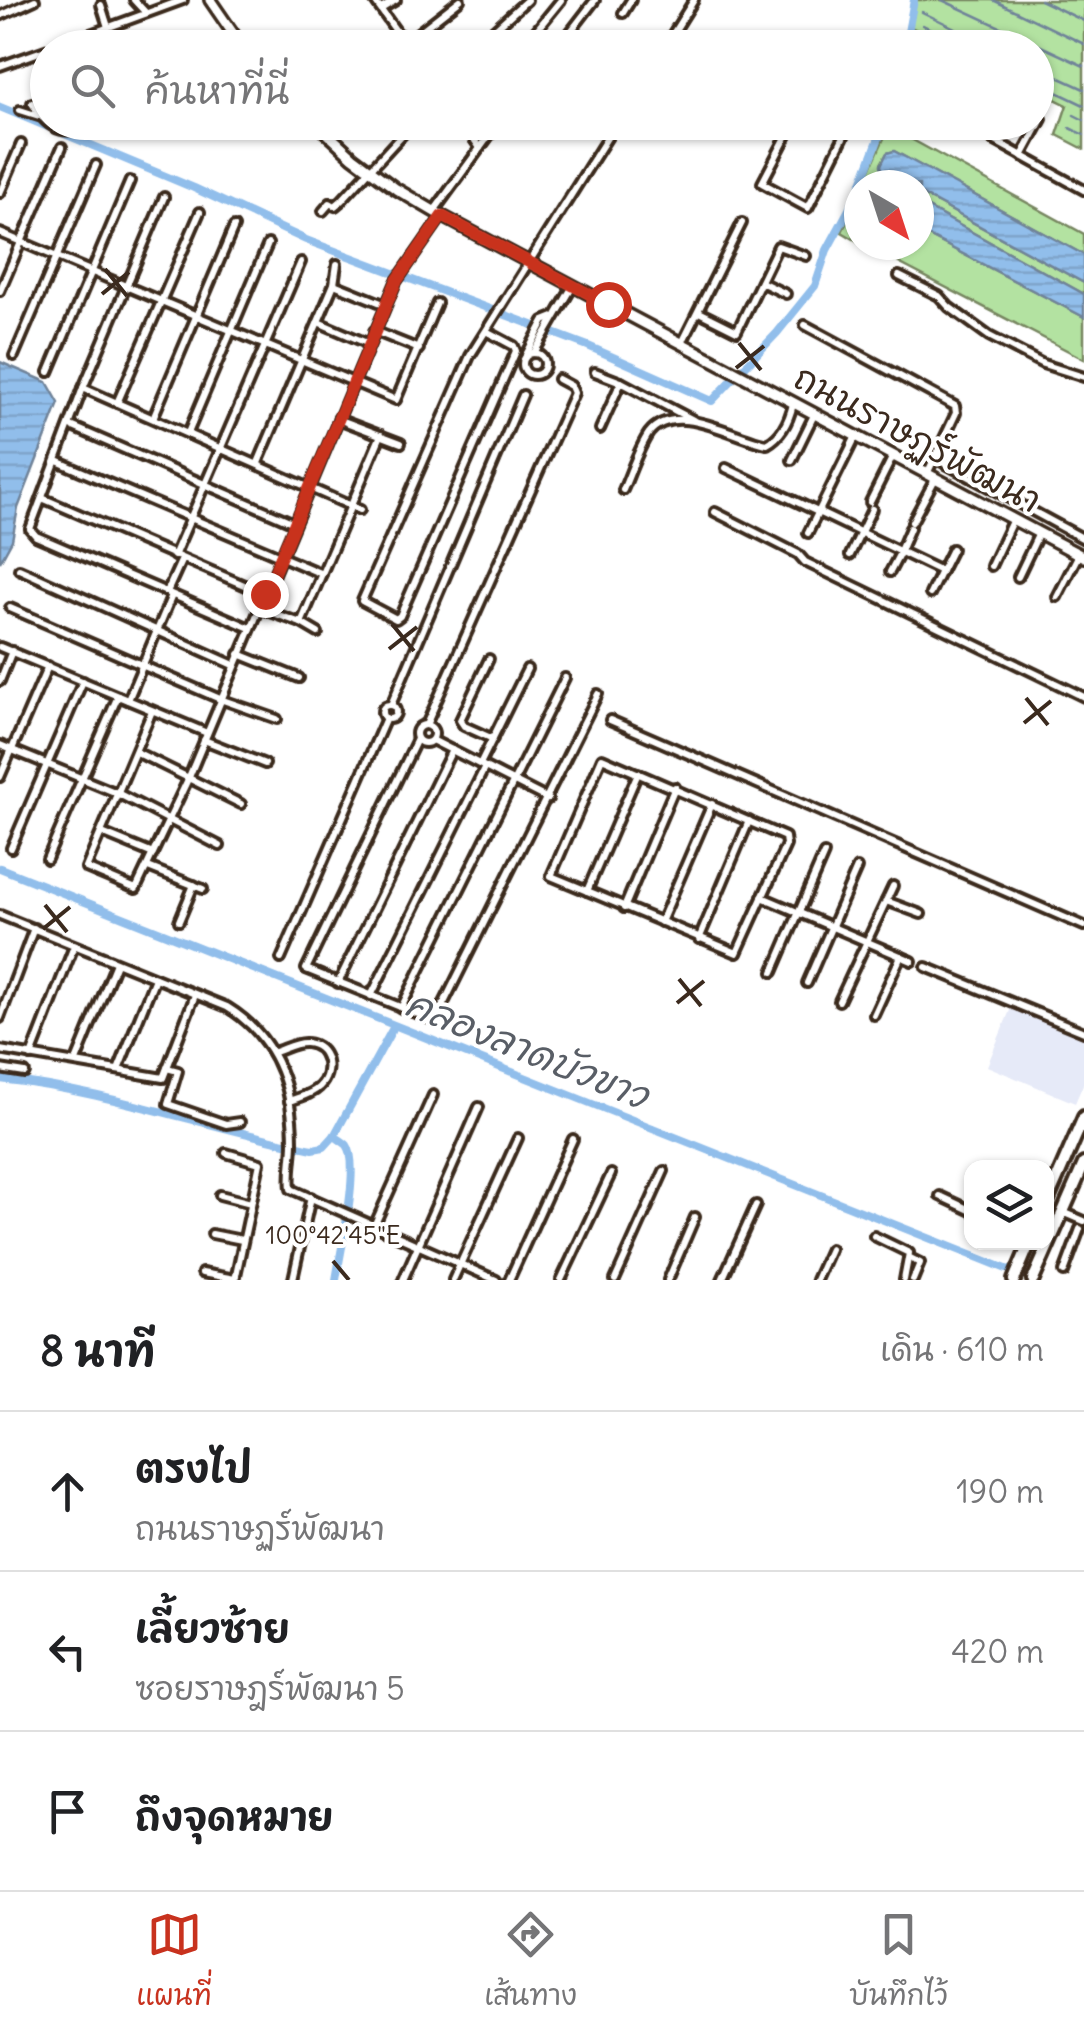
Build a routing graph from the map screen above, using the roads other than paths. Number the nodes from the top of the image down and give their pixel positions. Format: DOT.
graph roads {
  1 [pos="34,0"];
  2 [pos="134,0"];
  3 [pos="183,0"];
  4 [pos="210,0"];
  5 [pos="374,0"];
  6 [pos="396,0"];
  7 [pos="460,0"];
  8 [pos="527,0"];
  9 [pos="560,0"];
  10 [pos="596,0"];
  11 [pos="631,0"];
  12 [pos="694,0"];
  13 [pos="169,2"];
  14 [pos="100,5"];
  15 [pos="381,9"];
  16 [pos="622,13"];
  17 [pos="146,14"];
  18 [pos="0,16"];
  19 [pos="108,27"];
  20 [pos="100,30"];
  21 [pos="231,30"];
  22 [pos="396,30"];
  23 [pos="425,30"];
  24 [pos="494,30"];
  25 [pos="536,30"];
  26 [pos="572,30"];
  27 [pos="675,30"];
  28 [pos="30,55"];
  29 [pos="0,66"];
  30 [pos="20,110"];
  31 [pos="30,113"];
  32 [pos="336,140"];
  33 [pos="398,140"];
  34 [pos="475,140"];
  35 [pos="486,140"];
  36 [pos="606,140"];
  37 [pos="785,140"];
  38 [pos="842,140"];
  39 [pos="996,140"];
  40 [pos="1030,140"];
  41 [pos="21,144"];
  42 [pos="62,147"];
  43 [pos="480,148"];
  44 [pos="1022,156"];
  45 [pos="96,165"];
  46 [pos="370,170"];
  47 [pos="130,182"];
  48 [pos="1084,190"];
  49 [pos="0,193"];
  50 [pos="164,197"];
  51 [pos="324,211"];
  52 [pos="200,212"];
  53 [pos="438,214"];
  54 [pos="742,223"];
  55 [pos="234,227"];
  56 [pos="0,233"];
  57 [pos="21,242"];
  58 [pos="268,244"];
  59 [pos="56,256"];
  60 [pos="806,256"];
  61 [pos="302,262"];
  62 [pos="530,262"];
  63 [pos="338,264"];
  64 [pos="91,271"];
  65 [pos="899,276"];
  66 [pos="761,282"];
  67 [pos="334,284"];
  68 [pos="126,286"];
  69 [pos="573,286"];
  70 [pos="0,290"];
  71 [pos="786,294"];
  72 [pos="162,301"];
  73 [pos="438,303"];
  74 [pos="386,304"];
  75 [pos="700,312"];
  76 [pos="197,316"];
  77 [pos="318,322"];
  78 [pos="805,324"];
  79 [pos="374,331"];
  80 [pos="486,331"];
  81 [pos="231,332"];
  82 [pos="682,343"];
  83 [pos="369,344"];
  84 [pos="266,347"];
  85 [pos="419,348"];
  86 [pos="530,354"];
  87 [pos="14,356"];
  88 [pos="300,362"];
  89 [pos="49,372"];
  90 [pos="595,372"];
  91 [pos="1084,376"];
  92 [pos="558,379"];
  93 [pos="621,382"];
  94 [pos="352,383"];
  95 [pos="82,388"];
  96 [pos="523,395"];
  97 [pos="117,403"];
  98 [pos="793,404"];
  99 [pos="814,415"];
  100 [pos="153,418"];
  101 [pos="338,419"];
  102 [pos="694,421"];
  103 [pos="70,426"];
  104 [pos="600,429"];
  105 [pos="188,433"];
  106 [pos="381,435"];
  107 [pos="856,436"];
  108 [pos="401,443"];
  109 [pos="222,447"];
  110 [pos="893,456"];
  111 [pos="935,458"];
  112 [pos="792,460"];
  113 [pos="56,461"];
  114 [pos="258,463"];
  115 [pos="726,468"];
  116 [pos="931,476"];
  117 [pos="206,484"];
  118 [pos="309,488"];
  119 [pos="623,490"];
  120 [pos="42,498"];
  121 [pos="356,508"];
  122 [pos="818,511"];
  123 [pos="715,512"];
  124 [pos="190,520"];
  125 [pos="1013,520"];
  126 [pos="294,523"];
  127 [pos="862,531"];
  128 [pos="808,533"];
  129 [pos="1039,533"];
  130 [pos="1084,540"];
  131 [pos="952,549"];
  132 [pos="900,551"];
  133 [pos="850,555"];
  134 [pos="1081,555"];
  135 [pos="178,557"];
  136 [pos="280,558"];
  137 [pos="992,566"];
  138 [pos="19,570"];
  139 [pos="941,571"];
  140 [pos="890,572"];
  141 [pos="322,574"];
  142 [pos="1018,576"];
  143 [pos="170,594"];
  144 [pos="265,594"];
  145 [pos="930,594"];
  146 [pos="1057,598"];
  147 [pos="10,608"];
  148 [pos="259,608"];
  149 [pos="301,623"];
  150 [pos="250,628"];
  151 [pos="157,632"];
  152 [pos="318,633"];
  153 [pos="0,646"];
  154 [pos="12,652"];
  155 [pos="239,654"];
  156 [pos="489,658"];
  157 [pos="143,665"];
  158 [pos="234,665"];
  159 [pos="48,666"];
  160 [pos="528,669"];
  161 [pos="299,678"];
  162 [pos="566,678"];
  163 [pos="0,681"];
  164 [pos="84,681"];
  165 [pos="598,694"];
  166 [pos="118,696"];
  167 [pos="1084,696"];
  168 [pos="220,699"];
  169 [pos="128,700"];
  170 [pos="152,711"];
  171 [pos="276,719"];
  172 [pos="610,720"];
  173 [pos="426,725"];
  174 [pos="206,736"];
  175 [pos="417,738"];
  176 [pos="492,739"];
  177 [pos="432,740"];
  178 [pos="0,745"];
  179 [pos="11,750"];
  180 [pos="452,750"];
  181 [pos="136,752"];
  182 [pos="46,764"];
  183 [pos="265,764"];
  184 [pos="482,766"];
  185 [pos="638,773"];
  186 [pos="189,777"];
  187 [pos="0,778"];
  188 [pos="84,780"];
  189 [pos="516,782"];
  190 [pos="675,787"];
  191 [pos="117,793"];
  192 [pos="548,798"];
  193 [pos="241,804"];
  194 [pos="712,804"];
  195 [pos="170,819"];
  196 [pos="749,820"];
  197 [pos="102,832"];
  198 [pos="220,846"];
  199 [pos="11,848"];
  200 [pos="153,854"];
  201 [pos="824,854"];
  202 [pos="47,859"];
  203 [pos="148,867"];
  204 [pos="858,868"];
  205 [pos="194,885"];
  206 [pos="894,886"];
  207 [pos="203,889"];
  208 [pos="587,891"];
  209 [pos="762,896"];
  210 [pos="886,901"];
  211 [pos="624,908"];
  212 [pos="799,913"];
  213 [pos="921,914"];
  214 [pos="0,916"];
  215 [pos="179,921"];
  216 [pos="660,922"];
  217 [pos="832,925"];
  218 [pos="1084,926"];
  219 [pos="34,928"];
  220 [pos="699,938"];
  221 [pos="866,942"];
  222 [pos="74,946"];
  223 [pos="901,956"];
  224 [pos="282,960"];
  225 [pos="912,961"];
  226 [pos="116,963"];
  227 [pos="926,966"];
  228 [pos="773,972"];
  229 [pos="154,978"];
  230 [pos="338,983"];
  231 [pos="807,984"];
  232 [pos="195,996"];
  233 [pos="371,996"];
  234 [pos="839,1000"];
  235 [pos="401,1008"];
  236 [pos="874,1014"];
  237 [pos="0,1018"];
  238 [pos="1084,1032"];
  239 [pos="0,1050"];
  240 [pos="274,1052"];
  241 [pos="31,1056"];
  242 [pos="76,1062"];
  243 [pos="167,1068"];
  244 [pos="0,1069"];
  245 [pos="118,1070"];
  246 [pos="25,1074"];
  247 [pos="433,1094"];
  248 [pos="289,1101"];
  249 [pos="479,1108"];
  250 [pos="1084,1117"];
  251 [pos="240,1122"];
  252 [pos="518,1138"];
  253 [pos="573,1139"];
  254 [pos="226,1153"];
  255 [pos="1084,1164"];
  256 [pos="664,1171"];
  257 [pos="611,1174"];
  258 [pos="1054,1186"];
  259 [pos="220,1195"];
  260 [pos="940,1196"];
  261 [pos="310,1198"];
  262 [pos="251,1204"];
  263 [pos="756,1205"];
  264 [pos="964,1207"];
  265 [pos="1062,1212"];
  266 [pos="696,1217"];
  267 [pos="1082,1225"];
  268 [pos="374,1226"];
  269 [pos="212,1234"];
  270 [pos="874,1236"];
  271 [pos="242,1240"];
  272 [pos="418,1245"];
  273 [pos="830,1249"];
  274 [pos="1024,1250"];
  275 [pos="910,1258"];
  276 [pos="460,1264"];
  277 [pos="1064,1272"];
  278 [pos="202,1273"];
  279 [pos="293,1279"];
  280 [pos="235,1280"];
  281 [pos="402,1280"];
  282 [pos="453,1280"];
  283 [pos="496,1280"];
  284 [pos="509,1280"];
  285 [pos="561,1280"];
  286 [pos="615,1280"];
  287 [pos="668,1280"];
  288 [pos="722,1280"];
  289 [pos="816,1280"];
  290 [pos="904,1280"];
  291 [pos="913,1280"];
  292 [pos="1014,1280"];
  293 [pos="1033,1280"];
  1 -- 18 [label="street"];
  2 -- 17 [label="street"];
  3 -- 13 [label="street"];
  4 -- 21 [label="street"];
  5 -- 15 [label="street"];
  6 -- 15 [label="street"];
  7 -- 23 [label="street"];
  8 -- 24 [label="street"];
  9 -- 25 [label="street"];
  10 -- 26 [label="street"];
  11 -- 16 [label="street"];
  12 -- 27 [label="street"];
  13 -- 17 [label="street"];
  14 -- 19 [label="street"];
  15 -- 22 [label="street"];
  17 -- 19 [label="street"];
  19 -- 20 [label="street"];
  28 -- 29 [label="street"];
  30 -- 31 [label="street"];
  32 -- 46 [label="street, ถนนราษฏร์พัฒนา"];
  33 -- 46 [label="street"];
  34 -- 43 [label="street"];
  35 -- 43 [label="street"];
  36 -- 62 [label="street"];
  37 -- 38 [label="street"];
  39 -- 44 [label="street"];
  40 -- 44 [label="street"];
  41 -- 49 [label="street"];
  42 -- 57 [label="street"];
  43 -- 53 [label="street"];
  44 -- 48 [label="street"];
  45 -- 59 [label="street"];
  46 -- 51 [label="street"];
  46 -- 53 [label="street, ถนนราษฏร์พัฒนา"];
  47 -- 64 [label="street"];
  50 -- 68 [label="street"];
  52 -- 72 [label="street"];
  53 -- 62 [label="street, ถนนราษฏร์พัฒนา"];
  53 -- 74 [label="street"];
  54 -- 75 [label="street"];
  55 -- 76 [label="street"];
  56 -- 57 [label="street"];
  57 -- 59 [label="street"];
  57 -- 70 [label="street"];
  58 -- 81 [label="street"];
  59 -- 64 [label="street"];
  59 -- 87 [label="street"];
  60 -- 66 [label="street"];
  61 -- 84 [label="street"];
  62 -- 69 [label="street, ถนนราษฏร์พัฒนา"];
  62 -- 80 [label="street"];
  63 -- 67 [label="street"];
  64 -- 68 [label="street"];
  64 -- 89 [label="street"];
  65 -- 91 [label="street"];
  66 -- 71 [label="street"];
  66 -- 75 [label="street"];
  67 -- 74 [label="street"];
  67 -- 77 [label="street"];
  68 -- 72 [label="street"];
  68 -- 95 [label="street"];
  69 -- 82 [label="street, ถนนราษฏร์พัฒนา"];
  69 -- 86 [label="street"];
  72 -- 76 [label="street"];
  72 -- 97 [label="street"];
  73 -- 85 [label="street"];
  74 -- 79 [label="street"];
  75 -- 82 [label="street"];
  76 -- 81 [label="street"];
  76 -- 100 [label="street"];
  77 -- 83 [label="street"];
  77 -- 88 [label="street"];
  78 -- 111 [label="street"];
  79 -- 83 [label="street"];
  79 -- 85 [label="street"];
  80 -- 80 [label="street"];
  81 -- 84 [label="street"];
  81 -- 105 [label="street"];
  82 -- 98 [label="street, ถนนราษฏร์พัฒนา"];
  83 -- 94 [label="street"];
  84 -- 88 [label="street"];
  84 -- 109 [label="street"];
  85 -- 94 [label="street"];
  86 -- 86 [label="street"];
  88 -- 94 [label="street"];
  88 -- 114 [label="street"];
  90 -- 93 [label="street"];
  92 -- 173 [label="street"];
  93 -- 102 [label="street"];
  93 -- 104 [label="street"];
  94 -- 101 [label="street"];
  95 -- 97 [label="street"];
  95 -- 103 [label="street"];
  96 -- 224 [label="street"];
  97 -- 100 [label="street"];
  98 -- 99 [label="street, ถนนราษฏร์พัฒนา"];
  98 -- 102 [label="street"];
  99 -- 107 [label="street, ถนนราษฏร์พัฒนา"];
  99 -- 112 [label="street"];
  100 -- 105 [label="street"];
  101 -- 106 [label="street"];
  101 -- 118 [label="street"];
  102 -- 119 [label="street"];
  103 -- 113 [label="street"];
  103 -- 117 [label="street"];
  105 -- 109 [label="street"];
  106 -- 108 [label="street"];
  106 -- 121 [label="street"];
  107 -- 110 [label="street, ถนนราษฏร์พัฒนา"];
  107 -- 122 [label="street"];
  109 -- 114 [label="street"];
  109 -- 117 [label="street"];
  110 -- 116 [label="street, ถนนราษฏร์พัฒนา"];
  110 -- 127 [label="street"];
  111 -- 116 [label="street"];
  111 -- 130 [label="street"];
  113 -- 120 [label="street"];
  113 -- 124 [label="street"];
  114 -- 118 [label="street"];
  115 -- 122 [label="street"];
  116 -- 125 [label="street, ถนนราษฏร์พัฒนา"];
  116 -- 132 [label="street"];
  117 -- 124 [label="street"];
  117 -- 126 [label="street"];
  118 -- 121 [label="street"];
  118 -- 126 [label="street"];
  120 -- 135 [label="street"];
  120 -- 143 [label="street"];
  121 -- 141 [label="street"];
  122 -- 127 [label="street"];
  122 -- 128 [label="street"];
  123 -- 167 [label="street"];
  124 -- 135 [label="street"];
  124 -- 136 [label="street"];
  125 -- 129 [label="street, ถนนราษฏร์พัฒนา"];
  125 -- 137 [label="street"];
  126 -- 136 [label="street"];
  127 -- 132 [label="street"];
  127 -- 133 [label="street"];
  129 -- 134 [label="street, ถนนราษฏร์พัฒนา"];
  129 -- 142 [label="street"];
  131 -- 139 [label="street"];
  132 -- 139 [label="street"];
  132 -- 140 [label="street"];
  134 -- 146 [label="street"];
  135 -- 143 [label="street"];
  135 -- 144 [label="street"];
  136 -- 141 [label="street"];
  136 -- 144 [label="street"];
  138 -- 151 [label="street"];
  139 -- 145 [label="street"];
  141 -- 149 [label="street"];
  143 -- 150 [label="street"];
  143 -- 151 [label="street"];
  144 -- 148 [label="street"];
  147 -- 157 [label="street"];
  148 -- 149 [label="street"];
  148 -- 150 [label="street"];
  149 -- 152 [label="street"];
  150 -- 155 [label="street"];
  151 -- 157 [label="street"];
  151 -- 158 [label="street"];
  153 -- 154 [label="street"];
  154 -- 159 [label="street"];
  154 -- 163 [label="street"];
  155 -- 158 [label="street"];
  155 -- 161 [label="street"];
  156 -- 176 [label="street"];
  157 -- 168 [label="street"];
  157 -- 169 [label="street"];
  158 -- 168 [label="street"];
  159 -- 164 [label="street"];
  159 -- 179 [label="street"];
  160 -- 176 [label="street"];
  162 -- 189 [label="street"];
  164 -- 166 [label="street"];
  164 -- 182 [label="street"];
  165 -- 192 [label="street"];
  166 -- 169 [label="street"];
  166 -- 188 [label="street"];
  168 -- 171 [label="street"];
  168 -- 174 [label="street"];
  169 -- 170 [label="street"];
  170 -- 174 [label="street"];
  170 -- 181 [label="street"];
  172 -- 218 [label="street"];
  173 -- 175 [label="street"];
  173 -- 177 [label="street"];
  174 -- 183 [label="street"];
  174 -- 186 [label="street"];
  175 -- 177 [label="street"];
  175 -- 230 [label="street"];
  176 -- 184 [label="street"];
  177 -- 180 [label="street"];
  178 -- 179 [label="street"];
  179 -- 182 [label="street"];
  179 -- 187 [label="street"];
  180 -- 184 [label="street"];
  180 -- 230 [label="street"];
  181 -- 186 [label="street"];
  181 -- 191 [label="street"];
  182 -- 188 [label="street"];
  182 -- 199 [label="street"];
  184 -- 189 [label="street"];
  184 -- 233 [label="street"];
  185 -- 190 [label="street"];
  185 -- 208 [label="street"];
  185 -- 208 [label="street"];
  186 -- 193 [label="street"];
  186 -- 195 [label="street"];
  188 -- 191 [label="street"];
  188 -- 202 [label="street"];
  189 -- 192 [label="street"];
  189 -- 235 [label="street"];
  190 -- 194 [label="street"];
  190 -- 211 [label="street"];
  191 -- 195 [label="street"];
  191 -- 197 [label="street"];
  192 -- 235 [label="street"];
  194 -- 196 [label="street"];
  194 -- 216 [label="street"];
  195 -- 198 [label="street"];
  195 -- 200 [label="street"];
  196 -- 209 [label="street"];
  196 -- 220 [label="street"];
  197 -- 200 [label="street"];
  197 -- 203 [label="street"];
  200 -- 203 [label="street"];
  201 -- 212 [label="street"];
  203 -- 205 [label="street"];
  204 -- 217 [label="street"];
  205 -- 207 [label="street"];
  205 -- 215 [label="street"];
  206 -- 210 [label="street"];
  208 -- 211 [label="street"];
  209 -- 212 [label="street"];
  209 -- 220 [label="street"];
  210 -- 213 [label="street"];
  210 -- 221 [label="street"];
  211 -- 216 [label="street"];
  212 -- 217 [label="street"];
  212 -- 228 [label="street"];
  214 -- 219 [label="street"];
  216 -- 220 [label="street"];
  217 -- 221 [label="street"];
  217 -- 231 [label="street"];
  219 -- 222 [label="street"];
  219 -- 237 [label="street"];
  221 -- 223 [label="street"];
  221 -- 234 [label="street"];
  222 -- 226 [label="street"];
  222 -- 241 [label="street"];
  223 -- 225 [label="street"];
  223 -- 236 [label="street"];
  226 -- 229 [label="street"];
  226 -- 242 [label="street"];
  227 -- 238 [label="street"];
  229 -- 232 [label="street"];
  229 -- 245 [label="street"];
  230 -- 233 [label="street"];
  232 -- 240 [label="street"];
  232 -- 243 [label="street"];
  233 -- 235 [label="street"];
  239 -- 241 [label="street"];
  240 -- 248 [label="street"];
  240 -- 248 [label="street"];
  241 -- 242 [label="street"];
  242 -- 245 [label="street"];
  243 -- 245 [label="street"];
  243 -- 251 [label="street"];
  244 -- 246 [label="street"];
  247 -- 268 [label="street"];
  248 -- 261 [label="street"];
  249 -- 272 [label="street"];
  250 -- 258 [label="main road"];
  252 -- 276 [label="street"];
  253 -- 284 [label="street"];
  254 -- 262 [label="street"];
  255 -- 265 [label="main road"];
  256 -- 286 [label="street"];
  257 -- 285 [label="street"];
  259 -- 262 [label="street"];
  260 -- 264 [label="street"];
  261 -- 268 [label="street"];
  261 -- 279 [label="street"];
  262 -- 271 [label="street"];
  263 -- 288 [label="street"];
  265 -- 267 [label="street"];
  265 -- 293 [label="main road"];
  266 -- 287 [label="street"];
  267 -- 277 [label="street"];
  268 -- 272 [label="street"];
  269 -- 271 [label="street"];
  270 -- 275 [label="street"];
  271 -- 280 [label="street"];
  272 -- 276 [label="street"];
  272 -- 281 [label="street"];
  273 -- 289 [label="street"];
  274 -- 292 [label="main road"];
  275 -- 290 [label="street"];
  275 -- 291 [label="street"];
  276 -- 282 [label="street"];
  276 -- 283 [label="street"];
  278 -- 280 [label="street"];
}
